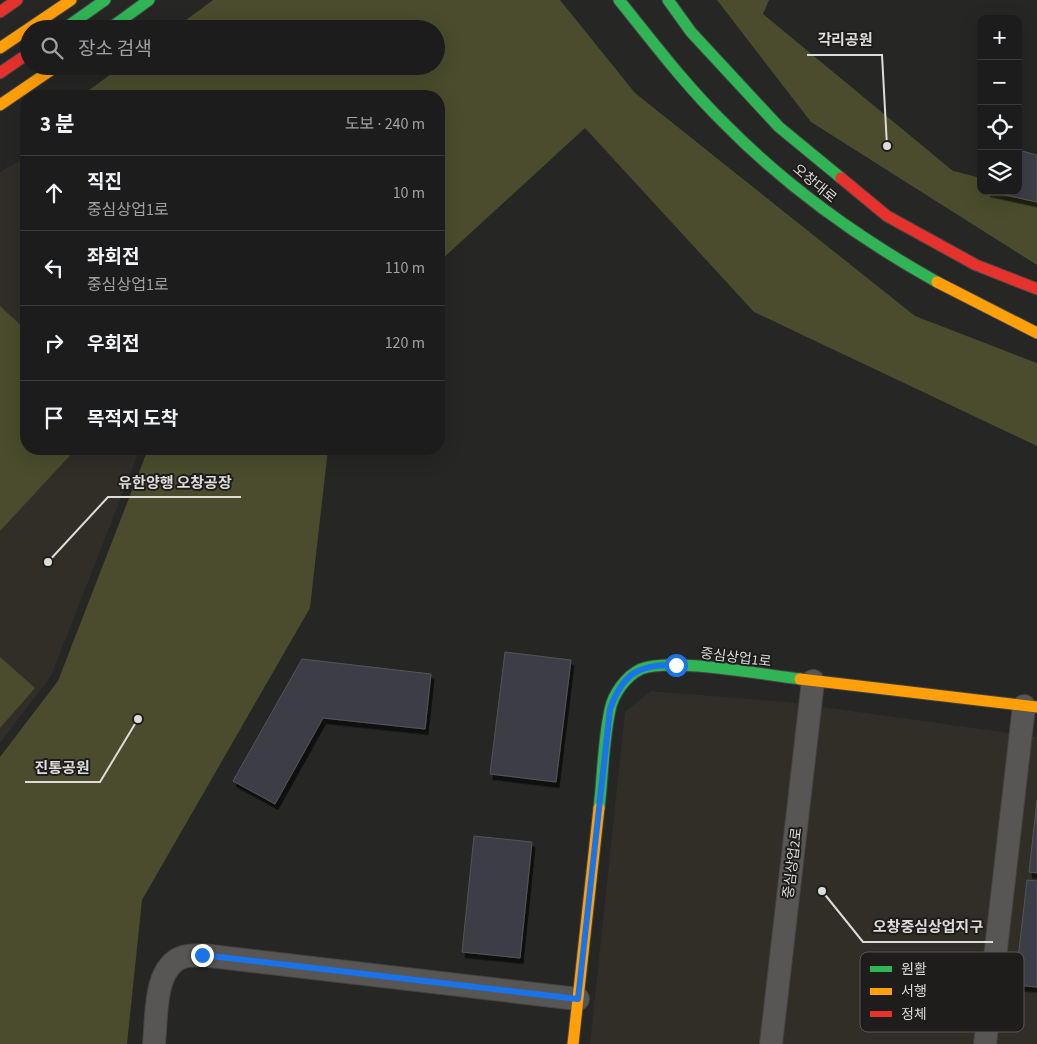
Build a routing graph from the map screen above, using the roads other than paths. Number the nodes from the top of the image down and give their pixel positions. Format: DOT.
graph roads {
  1 [pos="17,0"];
  2 [pos="71,0"];
  3 [pos="105,0"];
  4 [pos="149,0"];
  5 [pos="619,0"];
  6 [pos="668,0"];
  7 [pos="0,12"];
  8 [pos="41,20"];
  9 [pos="77,20"];
  10 [pos="121,20"];
  11 [pos="20,34"];
  12 [pos="0,48"];
  13 [pos="20,59"];
  14 [pos="0,73"];
  15 [pos="44,75"];
  16 [pos="22,90"];
  17 [pos="20,91"];
  18 [pos="0,105"];
  19 [pos="1037,289"];
  20 [pos="1037,333"];
  21 [pos="813,681"];
  22 [pos="1030,706"];
  23 [pos="997,952"];
  24 [pos="578,999"];
  25 [pos="154,1044"];
  26 [pos="574,1044"];
  27 [pos="771,1044"];
  1 -- 7 [label="main road"];
  2 -- 8 [label="main road"];
  3 -- 9 [label="main road"];
  4 -- 10 [label="main road"];
  5 -- 20 [label="main road, 오창대로"];
  6 -- 19 [label="main road, 오창대로"];
  11 -- 12 [label="main road"];
  13 -- 14 [label="main road"];
  15 -- 16 [label="main road"];
  17 -- 18 [label="main road"];
  21 -- 22 [label="main road, 중심상업1로"];
  21 -- 24 [label="main road, 중심상업1로"];
  21 -- 27 [label="street, 중심상업2로"];
  22 -- 23 [label="street"];
  24 -- 25 [label="street"];
  24 -- 26 [label="main road, 중심상업1로"];
}
